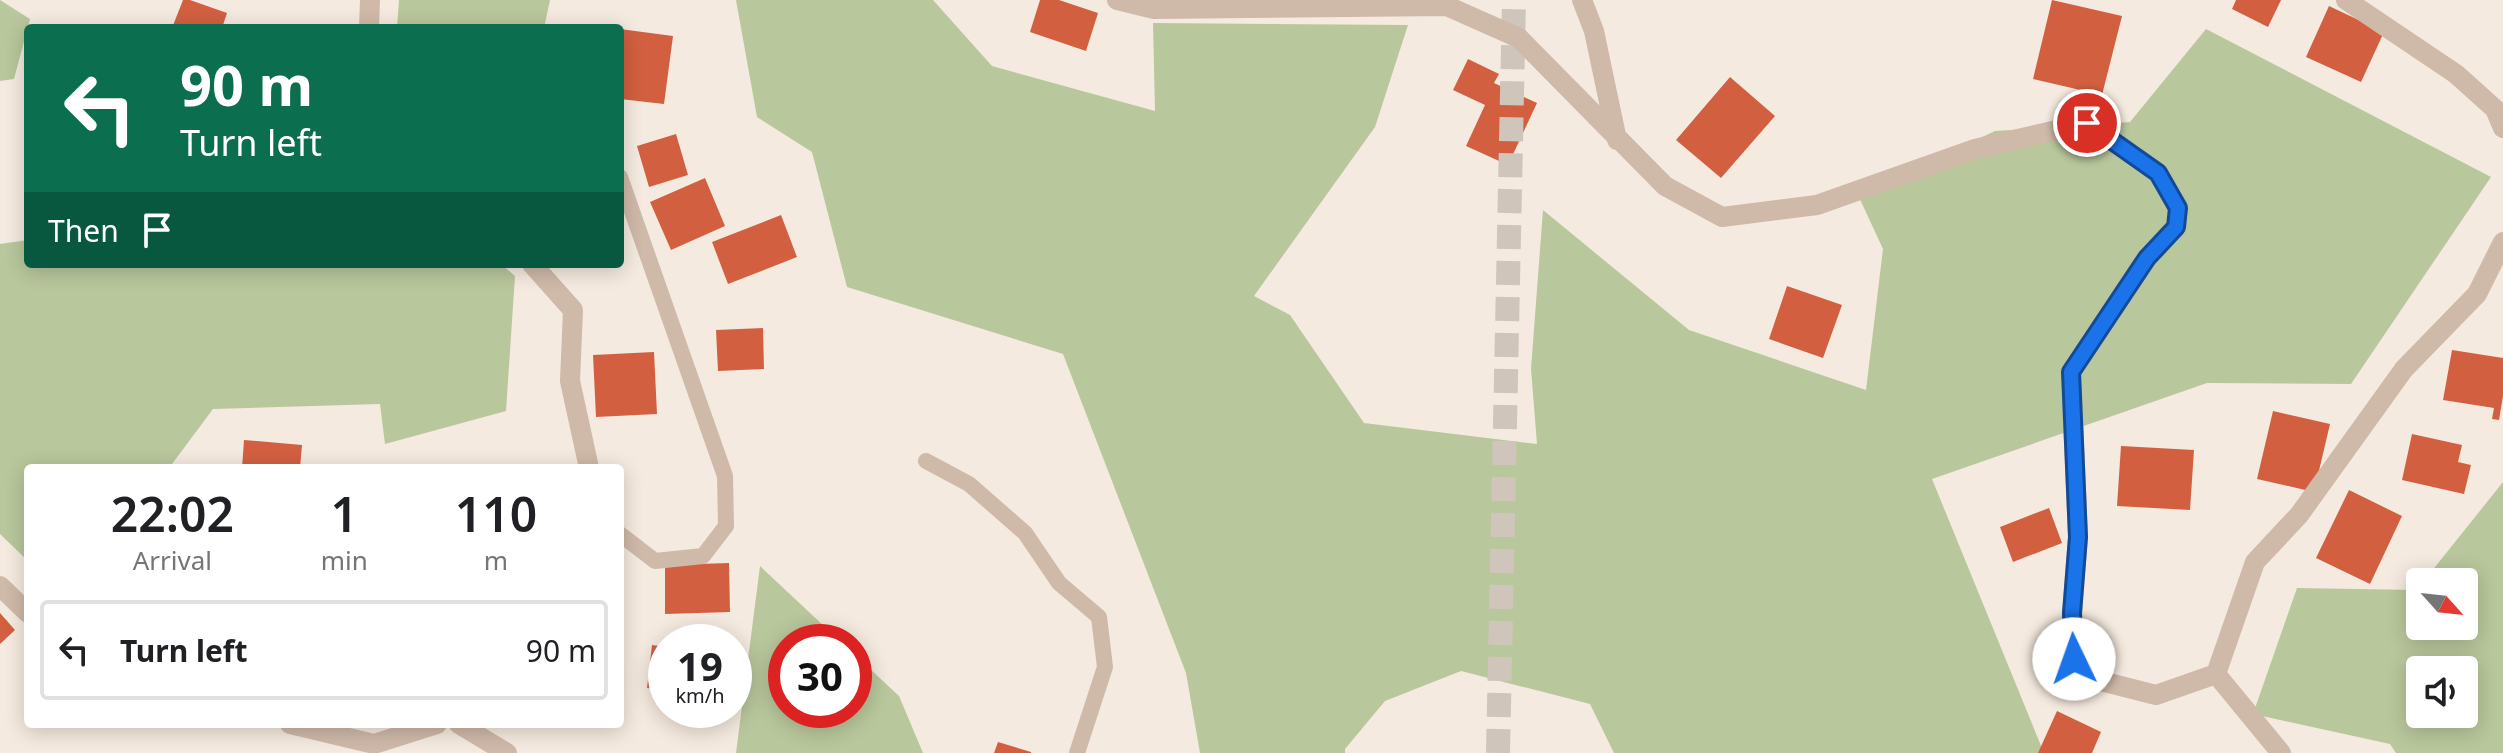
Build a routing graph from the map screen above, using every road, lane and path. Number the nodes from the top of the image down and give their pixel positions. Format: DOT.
graph roads {
  1 [pos="370,0"];
  2 [pos="1117,0"];
  3 [pos="1582,0"];
  4 [pos="2346,0"];
  5 [pos="369,24"];
  6 [pos="2503,128"];
  7 [pos="1617,140"];
  8 [pos="624,188"];
  9 [pos="2503,242"];
  10 [pos="536,268"];
  11 [pos="926,461"];
  12 [pos="588,464"];
  13 [pos="624,537"];
  14 [pos="0,586"];
  15 [pos="24,609"];
  16 [pos="2216,674"];
  17 [pos="307,728"];
  18 [pos="424,728"];
  19 [pos="466,728"];
  20 [pos="507,753"];
  21 [pos="1077,753"];
  22 [pos="2281,753"];
  1 -- 5 [label="street"];
  2 -- 7 [label="street"];
  3 -- 7 [label="street"];
  4 -- 6 [label="street"];
  7 -- 16 [label="street"];
  8 -- 13 [label="lane"];
  9 -- 16 [label="street"];
  10 -- 12 [label="street"];
  11 -- 21 [label="lane"];
  14 -- 15 [label="street"];
  16 -- 22 [label="street"];
  17 -- 18 [label="street"];
  19 -- 20 [label="street"];
}
